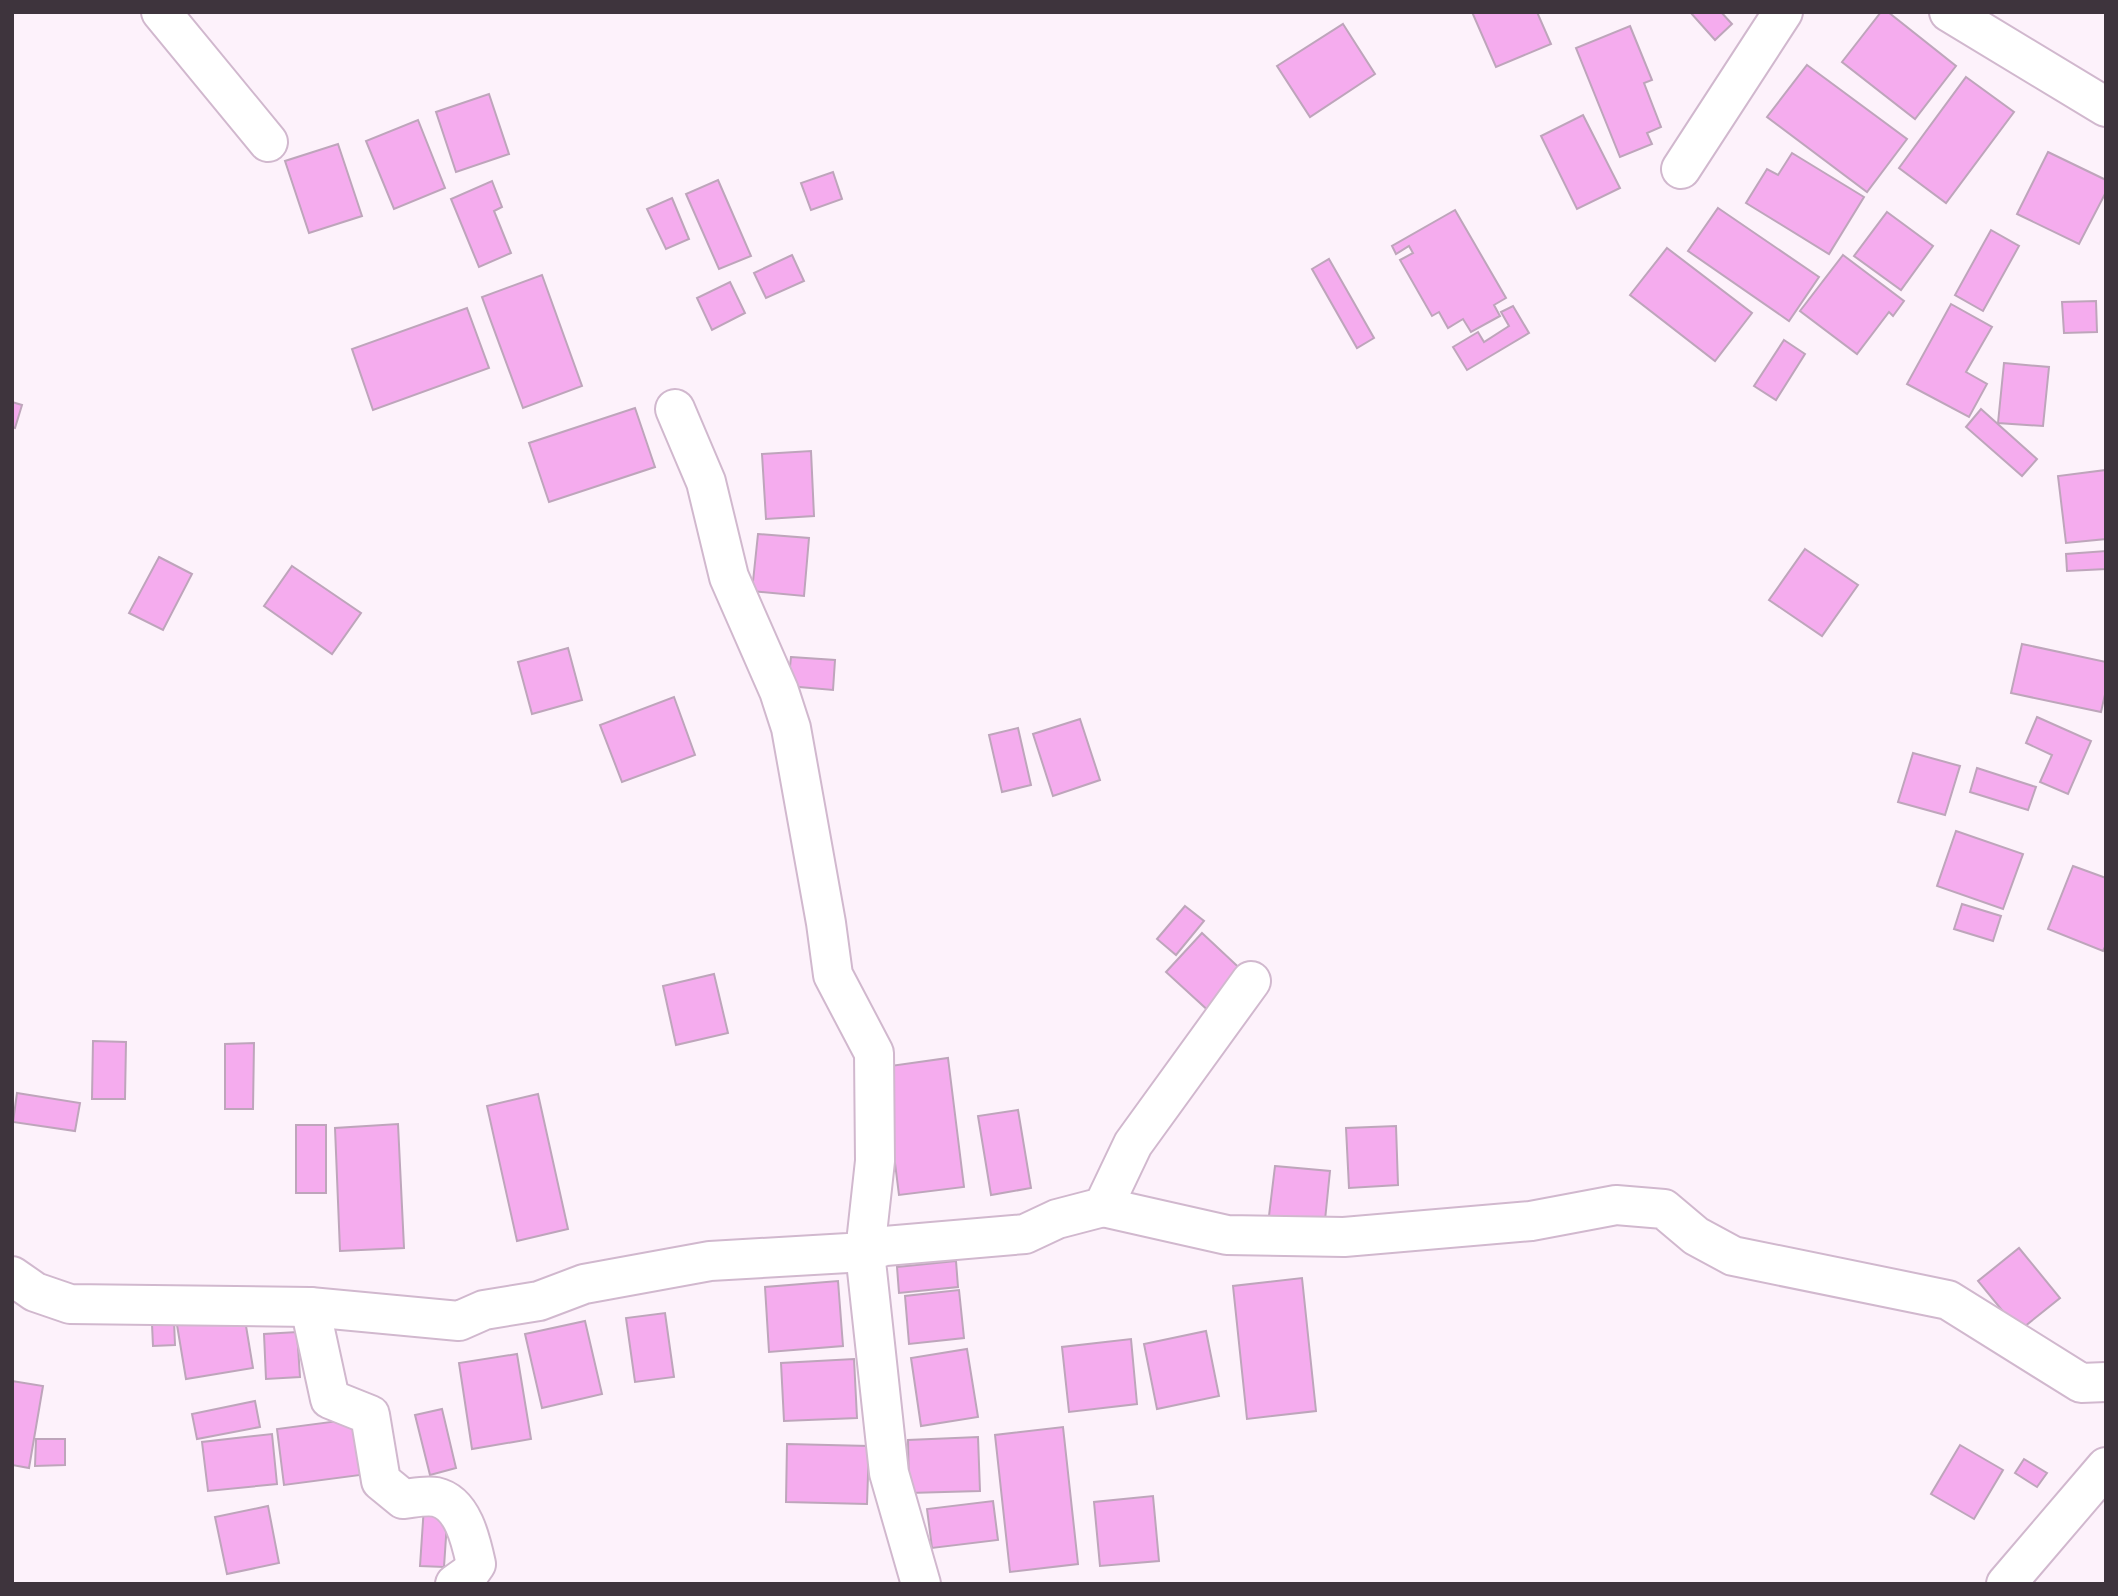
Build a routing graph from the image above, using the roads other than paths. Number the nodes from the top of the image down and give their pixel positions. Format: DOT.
graph roads {
  1 [pos="161,12"];
  2 [pos="1783,12"];
  3 [pos="1949,12"];
  4 [pos="2106,107"];
  5 [pos="268,142"];
  6 [pos="1681,169"];
  7 [pos="676,409"];
  8 [pos="1251,981"];
  9 [pos="1103,1207"];
  10 [pos="865,1252"];
  11 [pos="12,1276"];
  12 [pos="310,1307"];
  13 [pos="2106,1382"];
  14 [pos="2106,1467"];
  15 [pos="475,1579"];
  16 [pos="921,1584"];
  17 [pos="2006,1584"];
  1 -- 5 [label="street"];
  2 -- 6 [label="street"];
  3 -- 4 [label="street"];
  7 -- 10 [label="street"];
  8 -- 9 [label="street"];
  9 -- 10 [label="street"];
  9 -- 13 [label="street"];
  10 -- 12 [label="street"];
  10 -- 16 [label="street"];
  11 -- 12 [label="street"];
  12 -- 15 [label="street"];
  14 -- 17 [label="street"];
}
